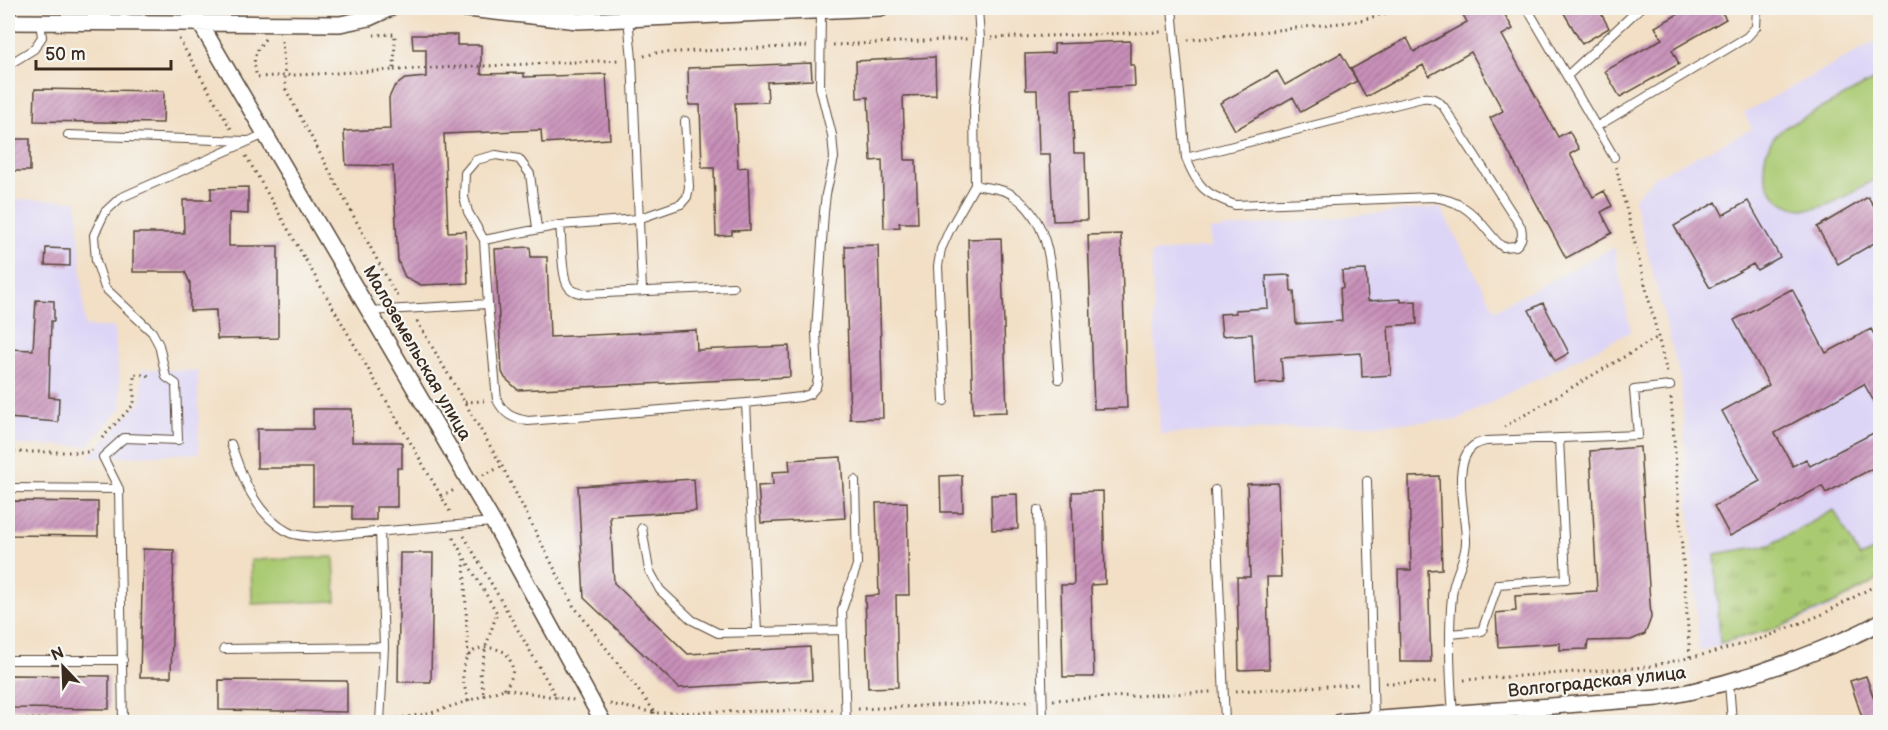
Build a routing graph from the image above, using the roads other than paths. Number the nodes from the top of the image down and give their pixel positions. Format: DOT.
graph roads {
  1 [pos="191,8"];
  2 [pos="392,8"];
  3 [pos="459,8"];
  4 [pos="874,8"];
  5 [pos="881,8"];
  6 [pos="978,8"];
  7 [pos="1172,8"];
  8 [pos="1527,8"];
  9 [pos="1640,8"];
  10 [pos="1757,8"];
  11 [pos="821,10"];
  12 [pos="628,14"];
  13 [pos="8,22"];
  14 [pos="40,22"];
  15 [pos="201,23"];
  16 [pos="8,65"];
  17 [pos="1567,76"];
  18 [pos="686,121"];
  19 [pos="1596,127"];
  20 [pos="265,134"];
  21 [pos="68,135"];
  22 [pos="239,143"];
  23 [pos="1614,157"];
  24 [pos="1186,158"];
  25 [pos="975,186"];
  26 [pos="638,219"];
  27 [pos="560,225"];
  28 [pos="537,228"];
  29 [pos="484,240"];
  30 [pos="733,287"];
  31 [pos="642,290"];
  32 [pos="488,304"];
  33 [pos="369,311"];
  34 [pos="1059,379"];
  35 [pos="1670,386"];
  36 [pos="944,401"];
  37 [pos="746,403"];
  38 [pos="1558,438"];
  39 [pos="231,444"];
  40 [pos="855,480"];
  41 [pos="1367,481"];
  42 [pos="8,488"];
  43 [pos="119,489"];
  44 [pos="1215,490"];
  45 [pos="1038,510"];
  46 [pos="493,522"];
  47 [pos="642,528"];
  48 [pos="380,531"];
  49 [pos="1881,622"];
  50 [pos="842,630"];
  51 [pos="757,632"];
  52 [pos="1450,634"];
  53 [pos="384,647"];
  54 [pos="224,649"];
  55 [pos="8,660"];
  56 [pos="123,660"];
  57 [pos="1729,683"];
  58 [pos="1453,714"];
  59 [pos="1374,721"];
  60 [pos="380,722"];
  61 [pos="123,723"];
  62 [pos="603,723"];
  63 [pos="846,723"];
  64 [pos="1043,723"];
  65 [pos="1226,723"];
  66 [pos="1340,723"];
  67 [pos="1732,723"];
  1 -- 15 [label="street, Малоземельская улица"];
  2 -- 15 [label="street"];
  3 -- 12 [label="street"];
  4 -- 5 [label="street"];
  4 -- 11 [label="street"];
  6 -- 25 [label="lane"];
  7 -- 24 [label="lane"];
  8 -- 17 [label="lane"];
  9 -- 17 [label="lane"];
  10 -- 19 [label="lane"];
  11 -- 12 [label="street"];
  11 -- 37 [label="lane"];
  12 -- 26 [label="lane"];
  13 -- 14 [label="street"];
  14 -- 15 [label="street"];
  14 -- 16 [label="lane"];
  15 -- 20 [label="street, Малоземельская улица"];
  17 -- 19 [label="lane"];
  18 -- 26 [label="lane"];
  19 -- 23 [label="lane"];
  20 -- 22 [label="lane"];
  20 -- 33 [label="street, Малоземельская улица"];
  21 -- 22 [label="lane"];
  22 -- 43 [label="lane"];
  24 -- 24 [label="lane"];
  25 -- 34 [label="lane"];
  25 -- 36 [label="lane"];
  26 -- 27 [label="lane"];
  26 -- 31 [label="lane"];
  27 -- 28 [label="lane"];
  27 -- 31 [label="lane"];
  28 -- 29 [label="lane"];
  28 -- 29 [label="lane"];
  29 -- 32 [label="lane"];
  30 -- 31 [label="lane"];
  32 -- 33 [label="lane"];
  32 -- 37 [label="lane"];
  33 -- 46 [label="street, Малоземельская улица"];
  35 -- 38 [label="lane"];
  37 -- 51 [label="lane"];
  38 -- 52 [label="lane"];
  38 -- 52 [label="lane"];
  39 -- 48 [label="lane"];
  40 -- 50 [label="lane"];
  41 -- 59 [label="lane"];
  42 -- 43 [label="lane"];
  43 -- 56 [label="lane"];
  44 -- 65 [label="lane"];
  45 -- 64 [label="lane"];
  46 -- 48 [label="lane"];
  46 -- 62 [label="street, Малоземельская улица"];
  47 -- 51 [label="lane"];
  48 -- 53 [label="lane"];
  49 -- 57 [label="street, Волгоградская улица"];
  50 -- 51 [label="lane"];
  50 -- 63 [label="lane"];
  52 -- 58 [label="lane"];
  53 -- 54 [label="lane"];
  53 -- 60 [label="lane"];
  55 -- 56 [label="lane"];
  56 -- 61 [label="lane"];
  57 -- 58 [label="street, Волгоградская улица"];
  57 -- 67 [label="lane"];
  58 -- 59 [label="street, Волгоградская улица"];
  59 -- 66 [label="street, Волгоградская улица"];
}
